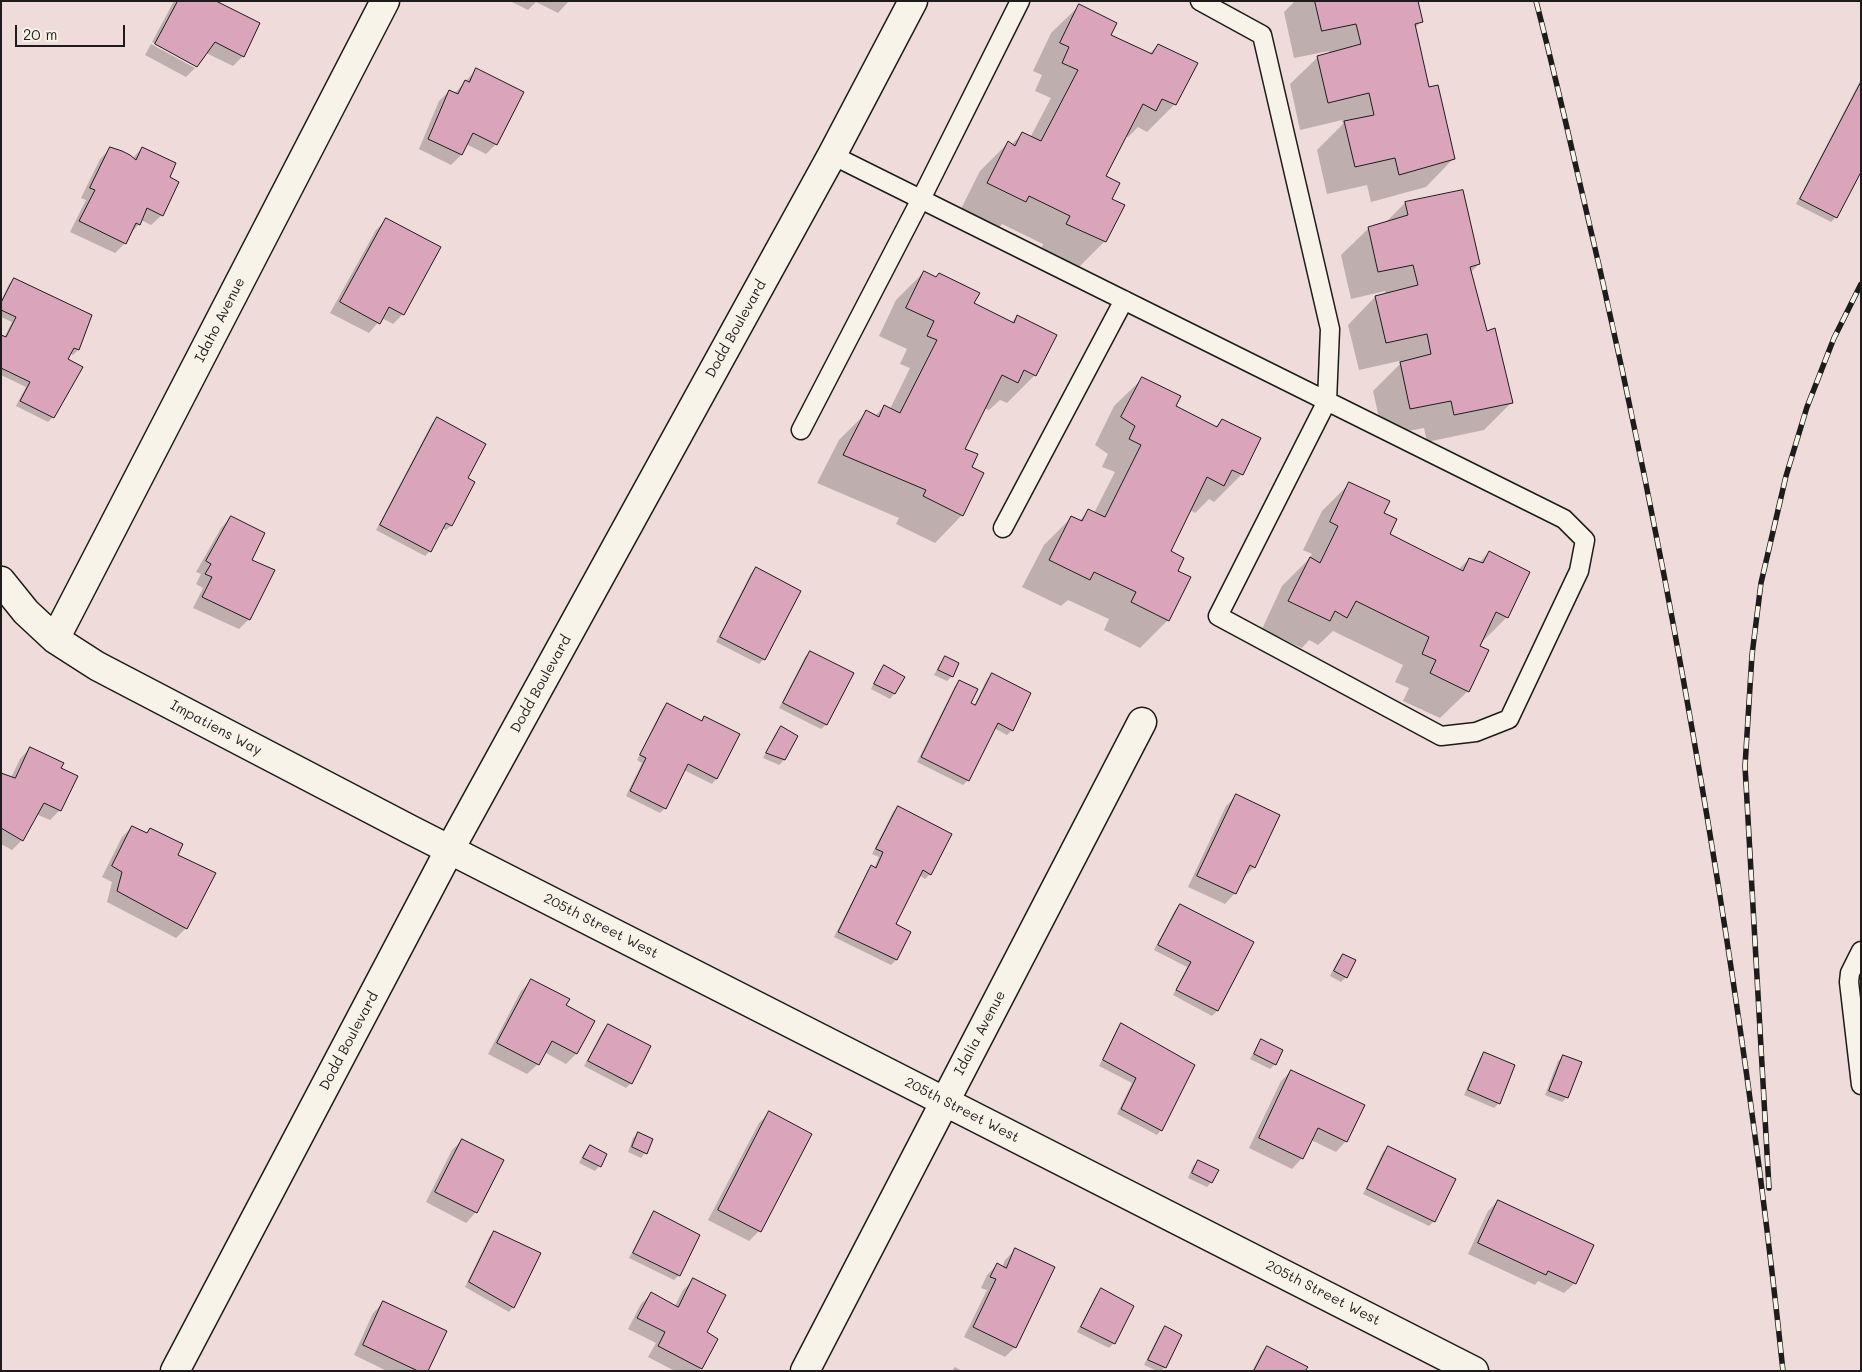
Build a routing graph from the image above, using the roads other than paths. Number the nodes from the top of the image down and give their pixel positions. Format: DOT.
graph roads {
  1 [pos="385,1"];
  2 [pos="913,1"];
  3 [pos="1020,1"];
  4 [pos="1200,1"];
  5 [pos="832,155"];
  6 [pos="921,199"];
  7 [pos="1124,300"];
  8 [pos="1327,401"];
  9 [pos="801,430"];
  10 [pos="1003,528"];
  11 [pos="1,581"];
  12 [pos="55,639"];
  13 [pos="1142,722"];
  14 [pos="450,849"];
  15 [pos="1861,951"];
  16 [pos="1861,1085"];
  17 [pos="944,1101"];
  18 [pos="1432,1361"];
  19 [pos="175,1371"];
  20 [pos="805,1371"];
  21 [pos="1474,1371"];
  1 -- 12 [label="street, Idaho Avenue"];
  2 -- 5 [label="street, Dodd Boulevard"];
  3 -- 6 [label="lane"];
  4 -- 8 [label="lane"];
  5 -- 6 [label="lane"];
  5 -- 14 [label="street, Dodd Boulevard"];
  6 -- 7 [label="lane"];
  6 -- 9 [label="lane"];
  7 -- 8 [label="lane"];
  7 -- 10 [label="lane"];
  8 -- 8 [label="lane"];
  11 -- 12 [label="street, Impatiens Way"];
  12 -- 14 [label="street, Impatiens Way"];
  13 -- 17 [label="street, Idalia Avenue"];
  14 -- 17 [label="street, 205th Street West"];
  14 -- 19 [label="street, Dodd Boulevard"];
  15 -- 16 [label="lane"];
  17 -- 18 [label="street, 205th Street West"];
  17 -- 20 [label="street, Idalia Avenue"];
  18 -- 21 [label="street, 205th Street West"];
}
